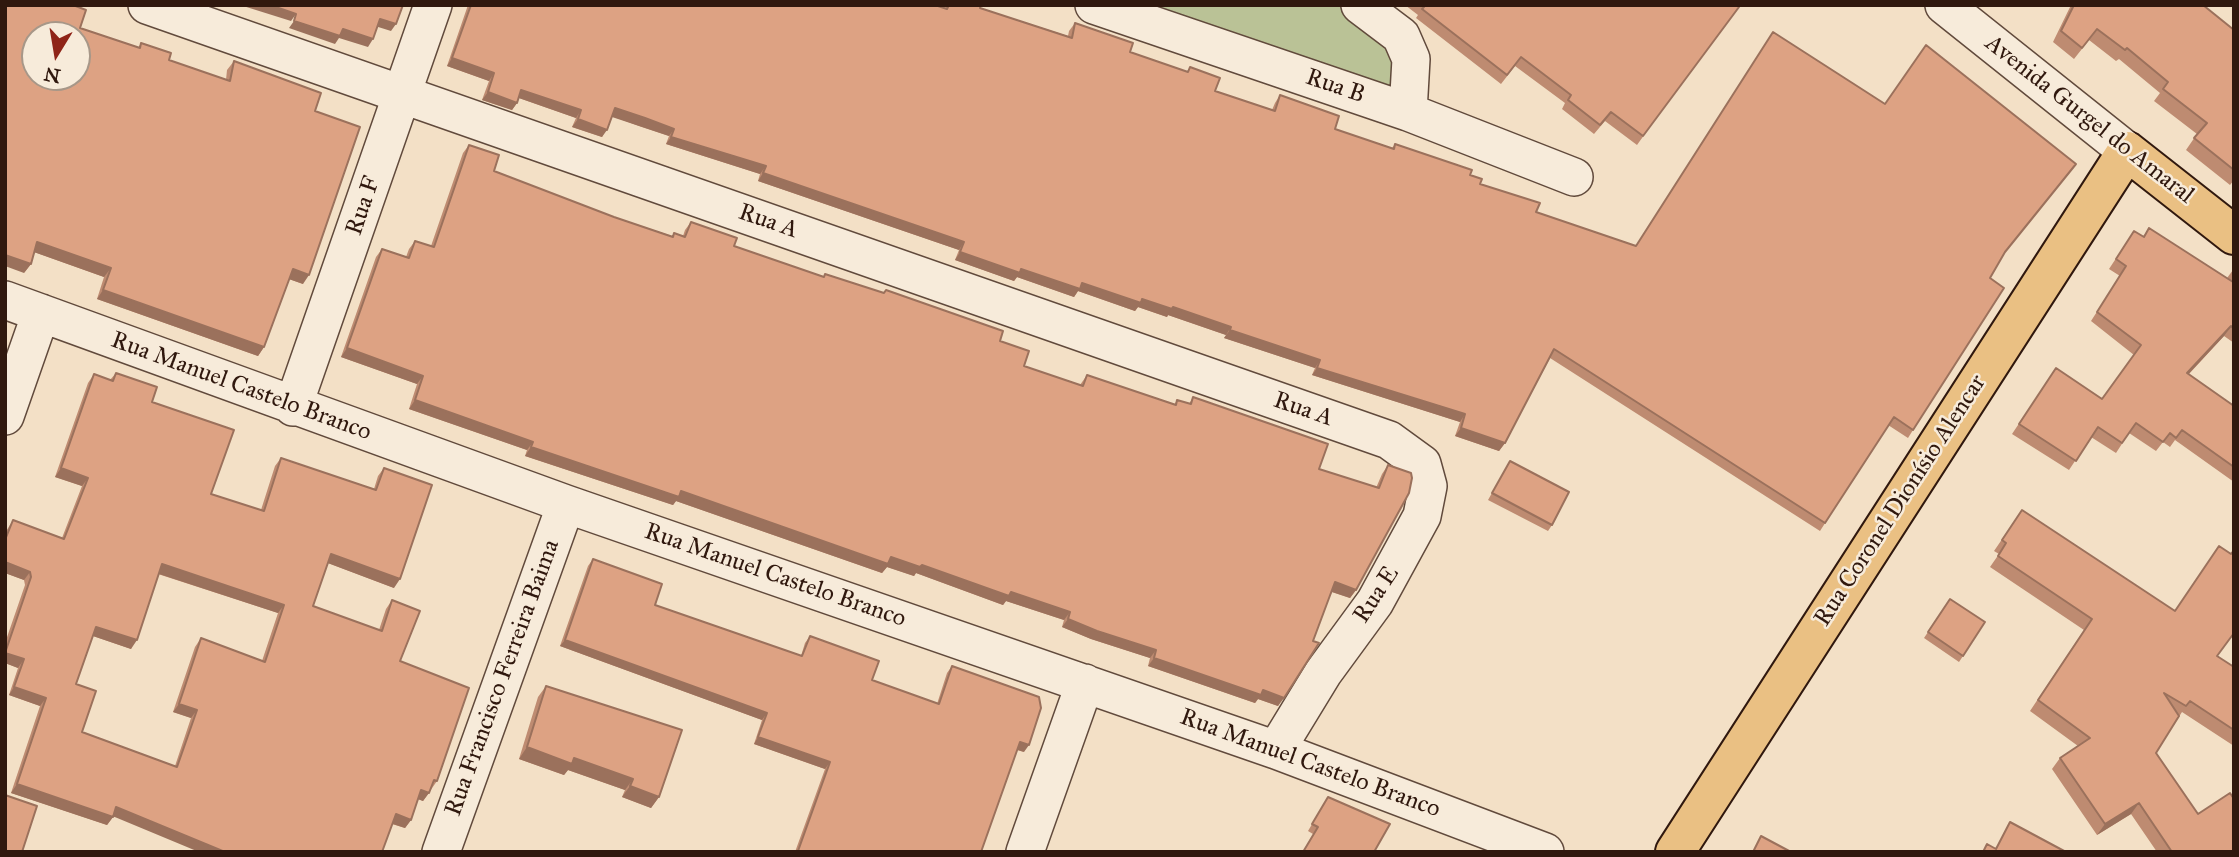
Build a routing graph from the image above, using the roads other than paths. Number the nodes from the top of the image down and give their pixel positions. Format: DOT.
graph roads {
  1 [pos="147,5"];
  2 [pos="433,5"];
  3 [pos="1094,5"];
  4 [pos="1360,5"];
  5 [pos="1956,9"];
  6 [pos="403,94"];
  7 [pos="1408,112"];
  8 [pos="2127,151"];
  9 [pos="1574,177"];
  10 [pos="2234,235"];
  11 [pos="5,300"];
  12 [pos="41,313"];
  13 [pos="293,407"];
  14 [pos="5,416"];
  15 [pos="1389,440"];
  16 [pos="566,504"];
  17 [pos="1085,683"];
  18 [pos="1276,750"];
  19 [pos="441,852"];
  20 [pos="1025,852"];
  21 [pos="1545,852"];
  22 [pos="1675,852"];
  1 -- 6 [label="street, Rua A"];
  2 -- 6 [label="street, Rua F"];
  3 -- 7 [label="street, Rua B"];
  4 -- 7 [label="street"];
  5 -- 8 [label="street, Avenida Gurgel do Amaral"];
  6 -- 13 [label="street, Rua F"];
  6 -- 15 [label="street, Rua A"];
  7 -- 9 [label="street, Rua B"];
  8 -- 10 [label="main road, Avenida Gurgel do Amaral"];
  8 -- 22 [label="main road, Rua Coronel Dionísio Alencar"];
  11 -- 12 [label="street, Rua Manuel Castelo Branco"];
  12 -- 13 [label="street, Rua Manuel Castelo Branco"];
  12 -- 14 [label="street"];
  13 -- 16 [label="street, Rua Manuel Castelo Branco"];
  15 -- 18 [label="street, Rua E"];
  16 -- 17 [label="street, Rua Manuel Castelo Branco"];
  16 -- 19 [label="street, Rua Francisco Ferreira Baima"];
  17 -- 18 [label="street, Rua Manuel Castelo Branco"];
  17 -- 20 [label="street"];
  18 -- 21 [label="street, Rua Manuel Castelo Branco"];
}
